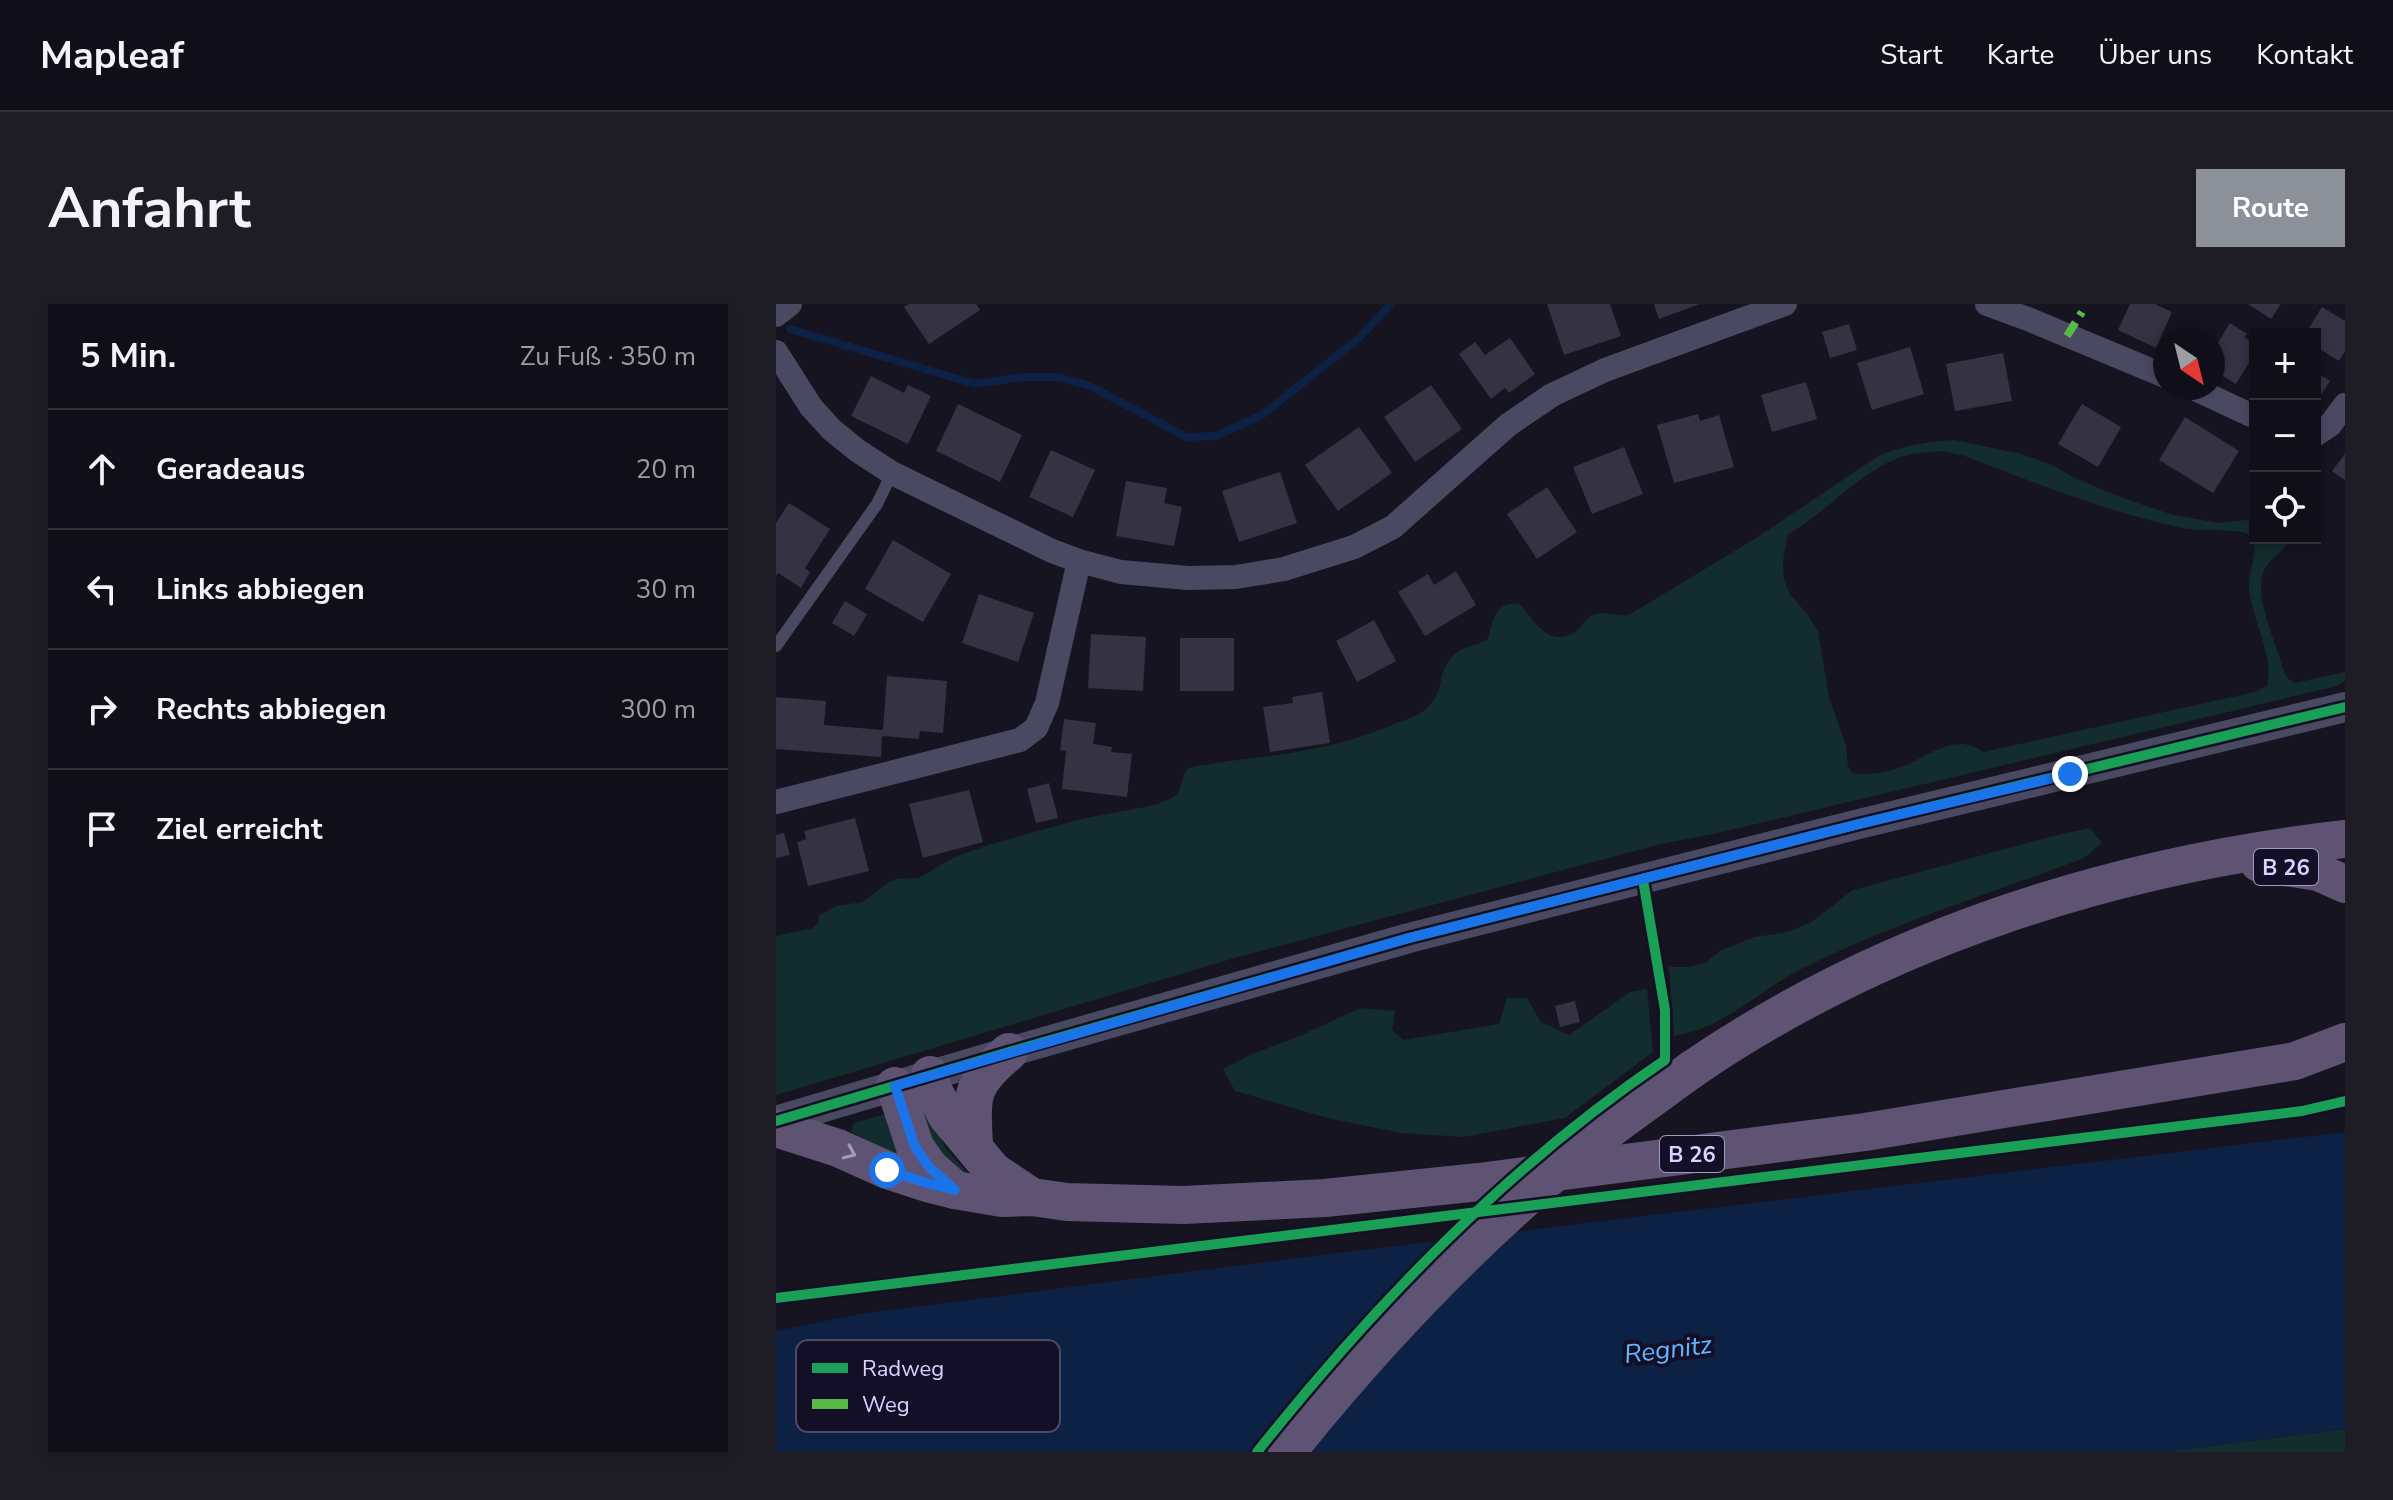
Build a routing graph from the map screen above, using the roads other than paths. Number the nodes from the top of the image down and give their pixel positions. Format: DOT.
graph roads {
  1 [pos="790,304"];
  2 [pos="1785,304"];
  3 [pos="1987,304"];
  4 [pos="776,315"];
  5 [pos="776,352"];
  6 [pos="2153,371"];
  7 [pos="2219,400"];
  8 [pos="2345,405"];
  9 [pos="2249,414"];
  10 [pos="2321,431"];
  11 [pos="892,473"];
  12 [pos="1079,561"];
  13 [pos="776,646"];
  14 [pos="2345,707"];
  15 [pos="776,802"];
  16 [pos="2345,839"];
  17 [pos="2224,858"];
  18 [pos="2345,884"];
  19 [pos="2345,1042"];
  20 [pos="1009,1052"];
  21 [pos="912,1080"];
  22 [pos="776,1121"];
  23 [pos="776,1128"];
  24 [pos="974,1147"];
  25 [pos="955,1190"];
  26 [pos="1032,1197"];
  27 [pos="1287,1452"];
  1 -- 4 [label="street"];
  2 -- 12 [label="street"];
  3 -- 6 [label="street"];
  5 -- 11 [label="street"];
  7 -- 9 [label="street"];
  8 -- 10 [label="street"];
  11 -- 12 [label="street"];
  11 -- 13 [label="lane"];
  12 -- 15 [label="street"];
  14 -- 20 [label="street"];
  16 -- 17 [label="main road, B 26"];
  17 -- 18 [label="main road, B 26"];
  17 -- 27 [label="main road, B 26, bridge"];
  19 -- 26 [label="main road, B 26"];
  20 -- 21 [label="street"];
  20 -- 24 [label="main road"];
  21 -- 22 [label="street"];
  21 -- 24 [label="main road, B 26"];
  21 -- 25 [label="main road"];
  23 -- 25 [label="main road, B 26, one-way"];
  24 -- 26 [label="main road, B 26"];
  25 -- 26 [label="main road, B 26"];
}
